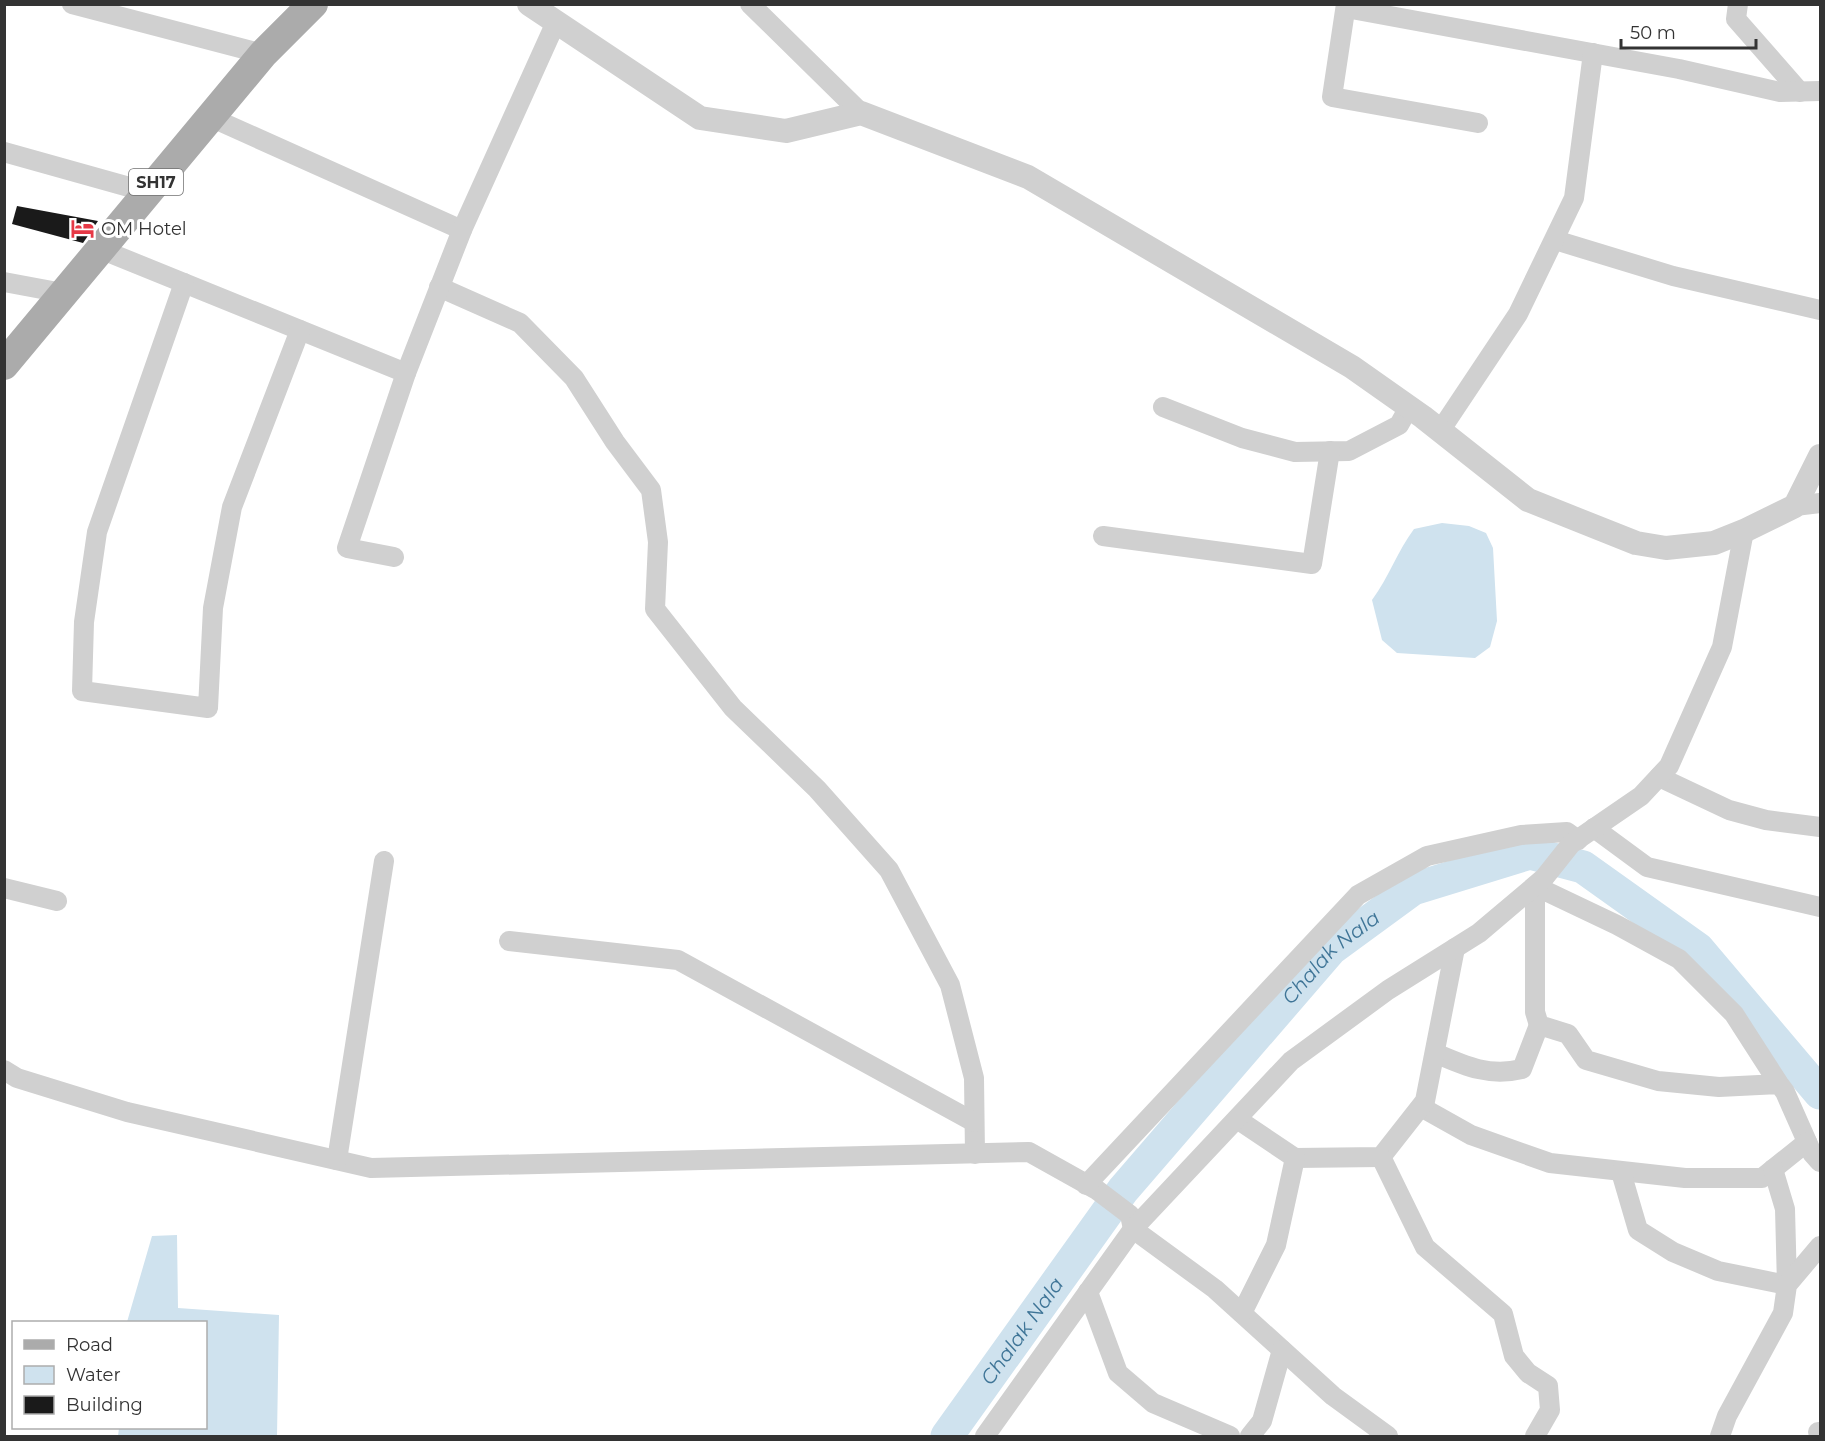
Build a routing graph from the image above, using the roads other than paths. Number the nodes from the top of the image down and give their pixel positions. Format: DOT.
graph roads {
  1 [pos="72,4"];
  2 [pos="314,4"];
  3 [pos="529,4"];
  4 [pos="750,4"];
  5 [pos="1738,4"];
  6 [pos="1346,6"];
  7 [pos="556,22"];
  8 [pos="1593,53"];
  9 [pos="263,54"];
  10 [pos="1821,91"];
  11 [pos="1800,92"];
  12 [pos="861,112"];
  13 [pos="210,117"];
  14 [pos="1478,123"];
  15 [pos="4,152"];
  16 [pos="147,192"];
  17 [pos="462,230"];
  18 [pos="1555,240"];
  19 [pos="100,249"];
  20 [pos="4,282"];
  21 [pos="184,283"];
  22 [pos="439,287"];
  23 [pos="63,293"];
  24 [pos="1821,310"];
  25 [pos="300,330"];
  26 [pos="4,365"];
  27 [pos="406,373"];
  28 [pos="1163,407"];
  29 [pos="1409,407"];
  30 [pos="1440,431"];
  31 [pos="1330,451"];
  32 [pos="1821,456"];
  33 [pos="1821,502"];
  34 [pos="1796,506"];
  35 [pos="1744,531"];
  36 [pos="1103,536"];
  37 [pos="394,557"];
  38 [pos="1659,777"];
  39 [pos="1821,827"];
  40 [pos="1581,837"];
  41 [pos="384,861"];
  42 [pos="1540,882"];
  43 [pos="5,890"];
  44 [pos="57,901"];
  45 [pos="1821,907"];
  46 [pos="509,941"];
  47 [pos="1455,948"];
  48 [pos="1539,1025"];
  49 [pos="1435,1053"];
  50 [pos="4,1071"];
  51 [pos="1779,1084"];
  52 [pos="1421,1107"];
  53 [pos="1237,1119"];
  54 [pos="974,1122"];
  55 [pos="1807,1142"];
  56 [pos="975,1154"];
  57 [pos="1381,1156"];
  58 [pos="1295,1158"];
  59 [pos="337,1160"];
  60 [pos="1821,1162"];
  61 [pos="1773,1168"];
  62 [pos="1621,1172"];
  63 [pos="1091,1188"];
  64 [pos="1132,1222"];
  65 [pos="1821,1246"];
  66 [pos="1787,1285"];
  67 [pos="1088,1292"];
  68 [pos="1242,1313"];
  69 [pos="1282,1350"];
  70 [pos="985,1437"];
  71 [pos="1230,1437"];
  72 [pos="1250,1437"];
  73 [pos="1389,1437"];
  74 [pos="1535,1437"];
  75 [pos="1720,1437"];
  1 -- 9 [label="street"];
  2 -- 9 [label="main road, SH17"];
  3 -- 7 [label="street"];
  4 -- 12 [label="street"];
  5 -- 11 [label="street"];
  6 -- 8 [label="street"];
  6 -- 14 [label="street"];
  7 -- 12 [label="street"];
  7 -- 17 [label="street"];
  8 -- 11 [label="street"];
  8 -- 18 [label="street"];
  9 -- 13 [label="main road, SH17"];
  10 -- 11 [label="street"];
  12 -- 29 [label="street"];
  13 -- 16 [label="main road, SH17"];
  13 -- 17 [label="street"];
  15 -- 16 [label="street"];
  16 -- 19 [label="main road, SH17"];
  17 -- 22 [label="street"];
  18 -- 24 [label="street"];
  18 -- 30 [label="street"];
  19 -- 21 [label="street"];
  19 -- 23 [label="main road, SH17"];
  20 -- 23 [label="street"];
  21 -- 25 [label="street"];
  21 -- 25 [label="street"];
  22 -- 27 [label="street"];
  22 -- 54 [label="street"];
  23 -- 26 [label="main road, SH17"];
  25 -- 27 [label="street"];
  27 -- 37 [label="street"];
  28 -- 31 [label="street"];
  29 -- 30 [label="street"];
  29 -- 31 [label="street"];
  30 -- 35 [label="street"];
  31 -- 36 [label="street"];
  32 -- 34 [label="street"];
  33 -- 34 [label="street"];
  34 -- 35 [label="street"];
  35 -- 38 [label="street"];
  38 -- 39 [label="street"];
  38 -- 40 [label="street"];
  40 -- 42 [label="street"];
  40 -- 45 [label="street"];
  40 -- 63 [label="street"];
  41 -- 59 [label="street"];
  42 -- 47 [label="street"];
  42 -- 48 [label="street"];
  42 -- 51 [label="street"];
  43 -- 44 [label="street"];
  46 -- 54 [label="street"];
  47 -- 49 [label="street"];
  47 -- 53 [label="street"];
  48 -- 49 [label="street"];
  48 -- 51 [label="street"];
  49 -- 52 [label="street"];
  50 -- 59 [label="street"];
  51 -- 55 [label="street"];
  52 -- 57 [label="street"];
  52 -- 62 [label="street"];
  53 -- 58 [label="street"];
  53 -- 64 [label="street"];
  54 -- 56 [label="street"];
  55 -- 60 [label="street"];
  55 -- 61 [label="street"];
  56 -- 59 [label="street"];
  56 -- 63 [label="street"];
  57 -- 58 [label="street"];
  57 -- 74 [label="street"];
  58 -- 68 [label="street"];
  61 -- 62 [label="street"];
  61 -- 66 [label="street"];
  62 -- 66 [label="street"];
  63 -- 64 [label="street"];
  64 -- 67 [label="street"];
  64 -- 68 [label="street"];
  65 -- 66 [label="street"];
  66 -- 75 [label="street"];
  67 -- 70 [label="street"];
  67 -- 71 [label="street"];
  68 -- 69 [label="street"];
  69 -- 72 [label="street"];
  69 -- 73 [label="street"];
}
